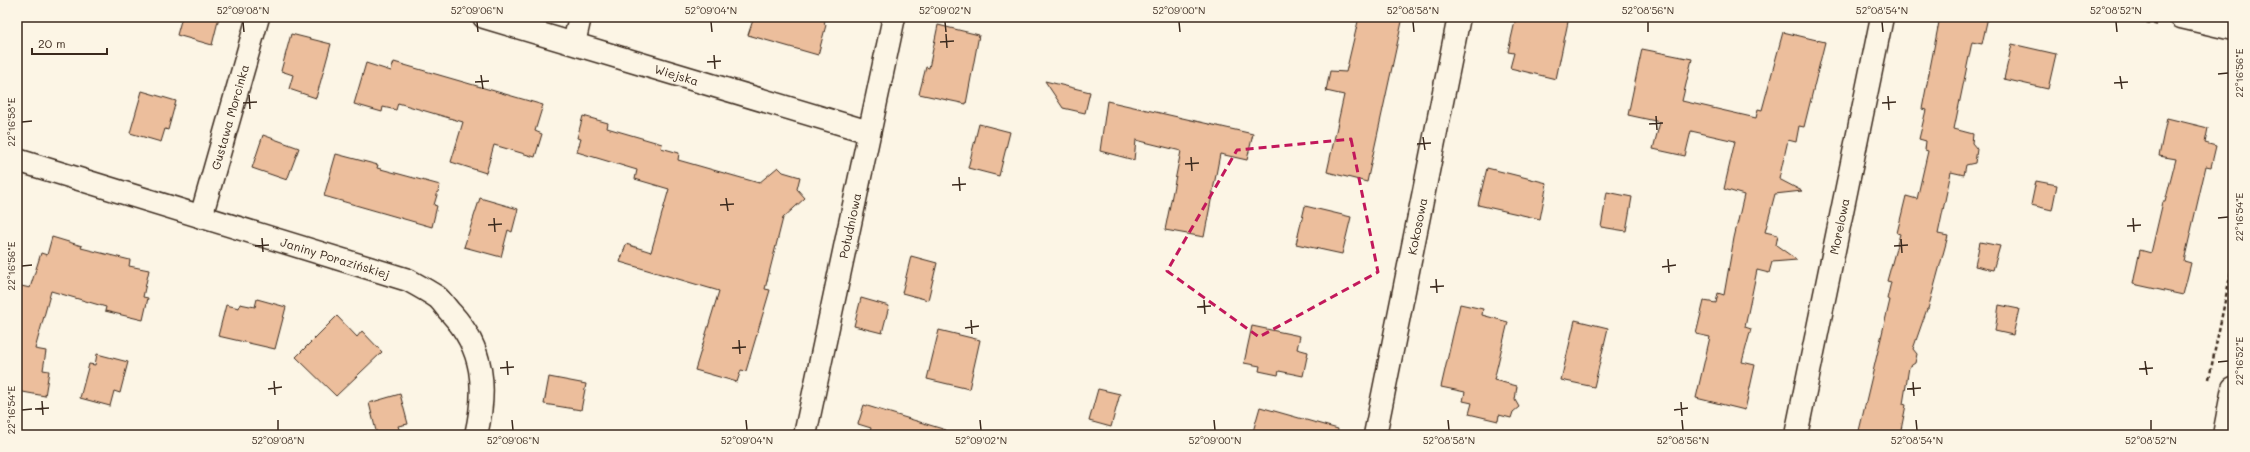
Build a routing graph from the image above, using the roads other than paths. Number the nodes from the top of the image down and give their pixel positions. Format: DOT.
graph roads {
  1 [pos="258,17"];
  2 [pos="484,17"];
  3 [pos="580,17"];
  4 [pos="894,17"];
  5 [pos="1459,17"];
  6 [pos="1882,17"];
  7 [pos="2181,17"];
  8 [pos="2233,29"];
  9 [pos="574,43"];
  10 [pos="870,132"];
  11 [pos="17,160"];
  12 [pos="201,217"];
  13 [pos="2233,388"];
  14 [pos="476,435"];
  15 [pos="805,435"];
  16 [pos="1374,435"];
  17 [pos="1796,435"];
  18 [pos="2224,435"];
  1 -- 12 [label="street, Gustawa Morcinka"];
  2 -- 9 [label="street, Wiejska"];
  3 -- 9 [label="street"];
  4 -- 10 [label="street, Południowa"];
  5 -- 16 [label="street, Kokosowa"];
  6 -- 17 [label="street, Morelowa"];
  7 -- 8 [label="street"];
  9 -- 10 [label="street, Wiejska"];
  10 -- 15 [label="street, Południowa"];
  11 -- 12 [label="street, Janiny Porazińskiej"];
  12 -- 14 [label="street, Janiny Porazińskiej"];
  13 -- 18 [label="street"];
}
